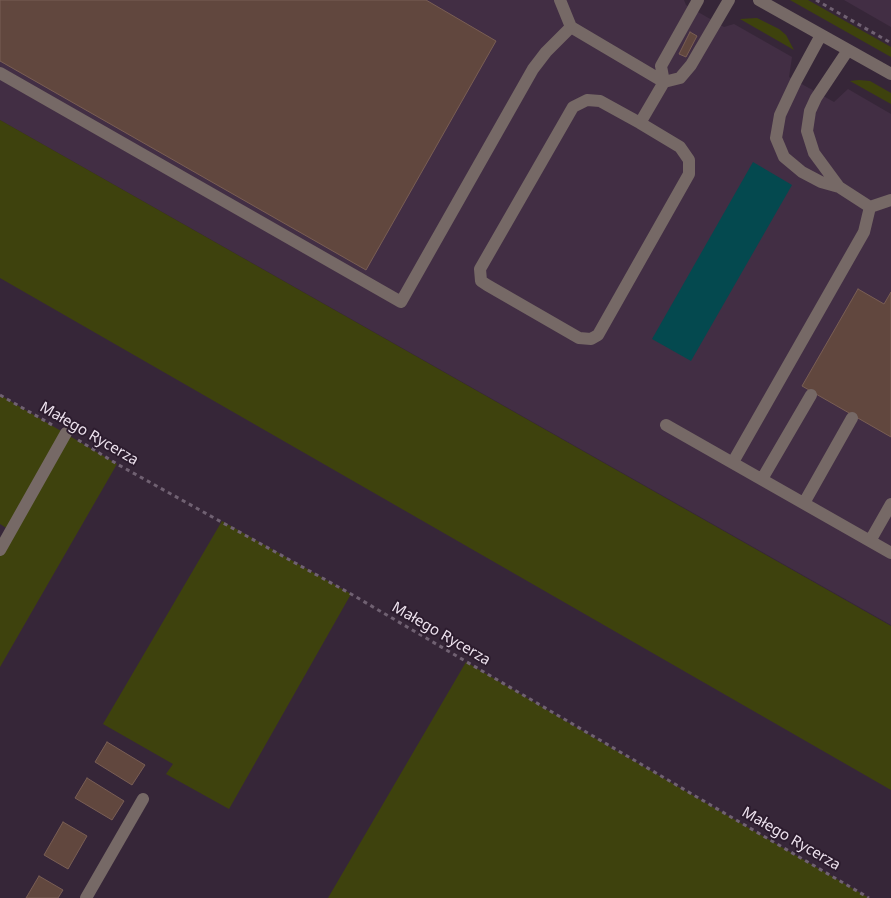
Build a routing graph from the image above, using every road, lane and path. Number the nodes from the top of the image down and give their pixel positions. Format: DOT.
graph roads {
  1 [pos="560,0"];
  2 [pos="698,0"];
  3 [pos="729,0"];
  4 [pos="759,0"];
  5 [pos="816,0"];
  6 [pos="571,28"];
  7 [pos="821,35"];
  8 [pos="891,43"];
  9 [pos="848,50"];
  10 [pos="0,73"];
  11 [pos="891,74"];
  12 [pos="664,82"];
  13 [pos="640,123"];
  14 [pos="839,187"];
  15 [pos="891,200"];
  16 [pos="870,207"];
  17 [pos="0,395"];
  18 [pos="811,395"];
  19 [pos="852,418"];
  20 [pos="666,425"];
  21 [pos="66,433"];
  22 [pos="733,462"];
  23 [pos="762,479"];
  24 [pos="804,503"];
  25 [pos="891,504"];
  26 [pos="870,541"];
  27 [pos="0,550"];
  28 [pos="891,553"];
  29 [pos="143,799"];
  30 [pos="86,898"];
  31 [pos="869,898"];
  1 -- 6 [label="street"];
  2 -- 12 [label="street"];
  3 -- 12 [label="street"];
  4 -- 7 [label="street"];
  5 -- 8 [label="path"];
  6 -- 10 [label="street"];
  6 -- 12 [label="street"];
  7 -- 9 [label="street"];
  7 -- 14 [label="street"];
  9 -- 11 [label="street"];
  9 -- 14 [label="street"];
  12 -- 13 [label="street"];
  13 -- 13 [label="street"];
  14 -- 16 [label="street"];
  15 -- 16 [label="street"];
  16 -- 22 [label="street"];
  17 -- 21 [label="path, Małego Rycerza"];
  18 -- 23 [label="street"];
  19 -- 24 [label="street"];
  20 -- 22 [label="street"];
  21 -- 27 [label="street"];
  21 -- 31 [label="path, Małego Rycerza"];
  22 -- 23 [label="street"];
  23 -- 24 [label="street"];
  24 -- 26 [label="street"];
  25 -- 26 [label="street"];
  26 -- 28 [label="street"];
  29 -- 30 [label="street"];
}
